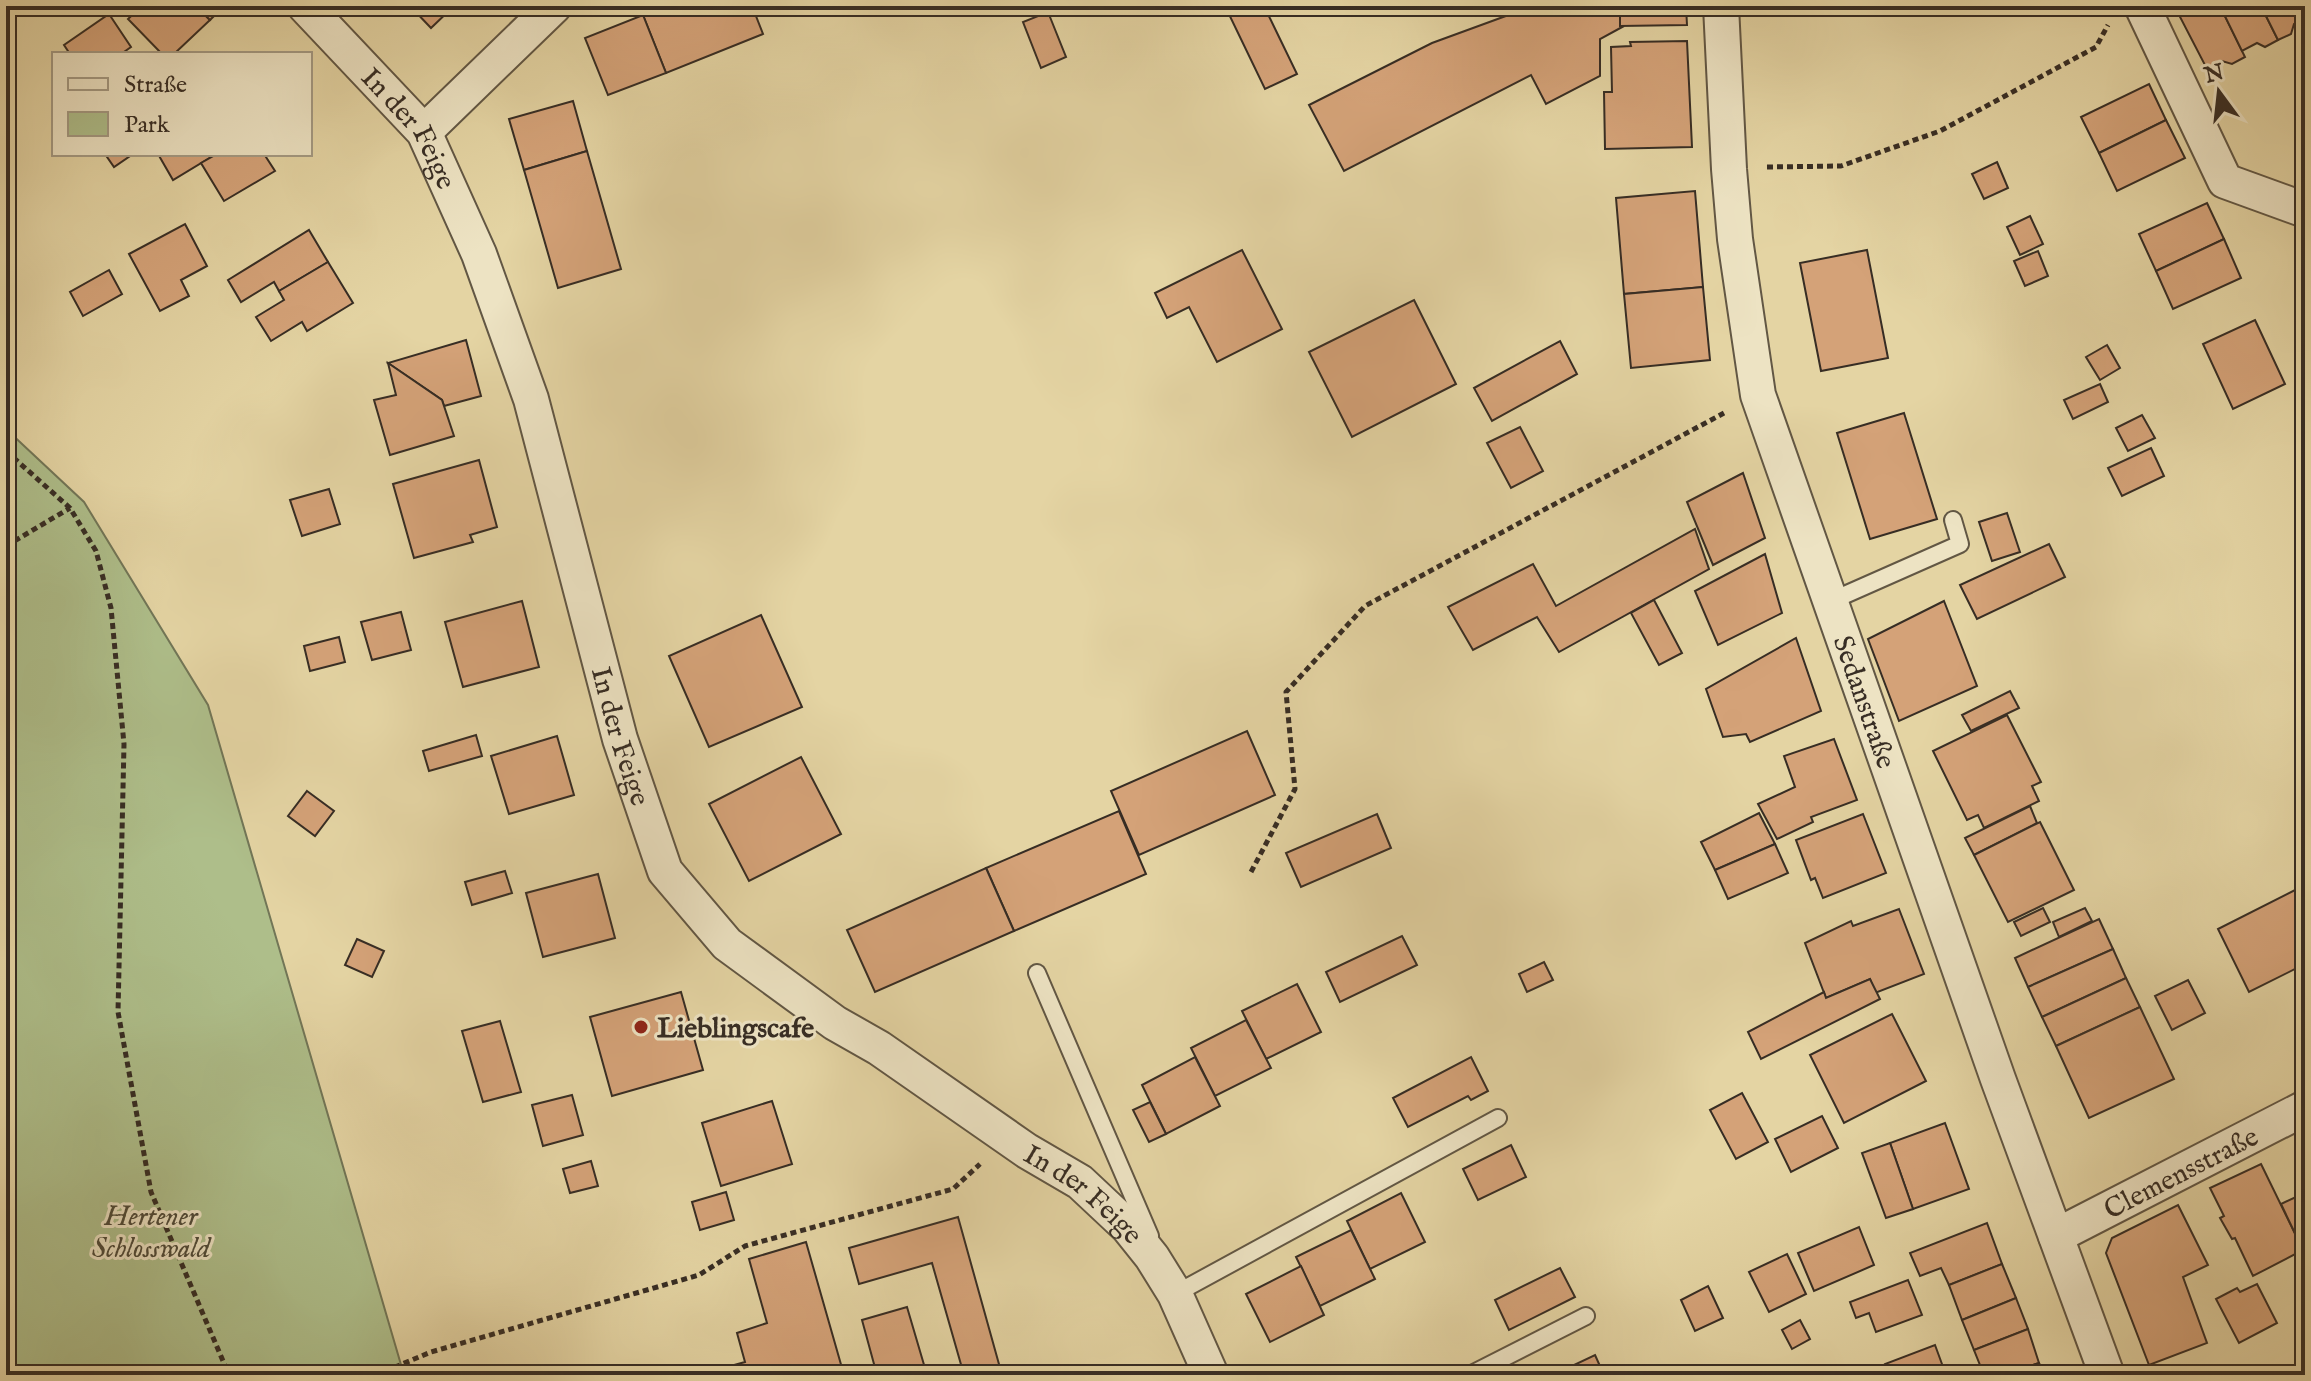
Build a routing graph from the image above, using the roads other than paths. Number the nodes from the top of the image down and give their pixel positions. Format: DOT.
graph roads {
  1 [pos="305,6"];
  2 [pos="554,6"];
  3 [pos="1721,6"];
  4 [pos="2142,6"];
  5 [pos="424,132"];
  6 [pos="2305,210"];
  7 [pos="1953,520"];
  8 [pos="1831,601"];
  9 [pos="1037,973"];
  10 [pos="2305,1108"];
  11 [pos="1498,1118"];
  12 [pos="2056,1236"];
  13 [pos="1175,1294"];
  14 [pos="1586,1316"];
  15 [pos="1211,1375"];
  16 [pos="1470,1375"];
  17 [pos="2107,1375"];
  1 -- 5 [label="street, In der Feige"];
  2 -- 5 [label="street"];
  3 -- 8 [label="street, Sedanstraße"];
  4 -- 6 [label="street"];
  5 -- 13 [label="street, In der Feige"];
  7 -- 8 [label="lane"];
  8 -- 12 [label="street, Sedanstraße"];
  9 -- 13 [label="lane, In der Feige"];
  10 -- 12 [label="street, Clemensstraße"];
  11 -- 13 [label="lane"];
  12 -- 17 [label="street, Sedanstraße"];
  13 -- 15 [label="street, In der Feige"];
  14 -- 16 [label="lane"];
}
